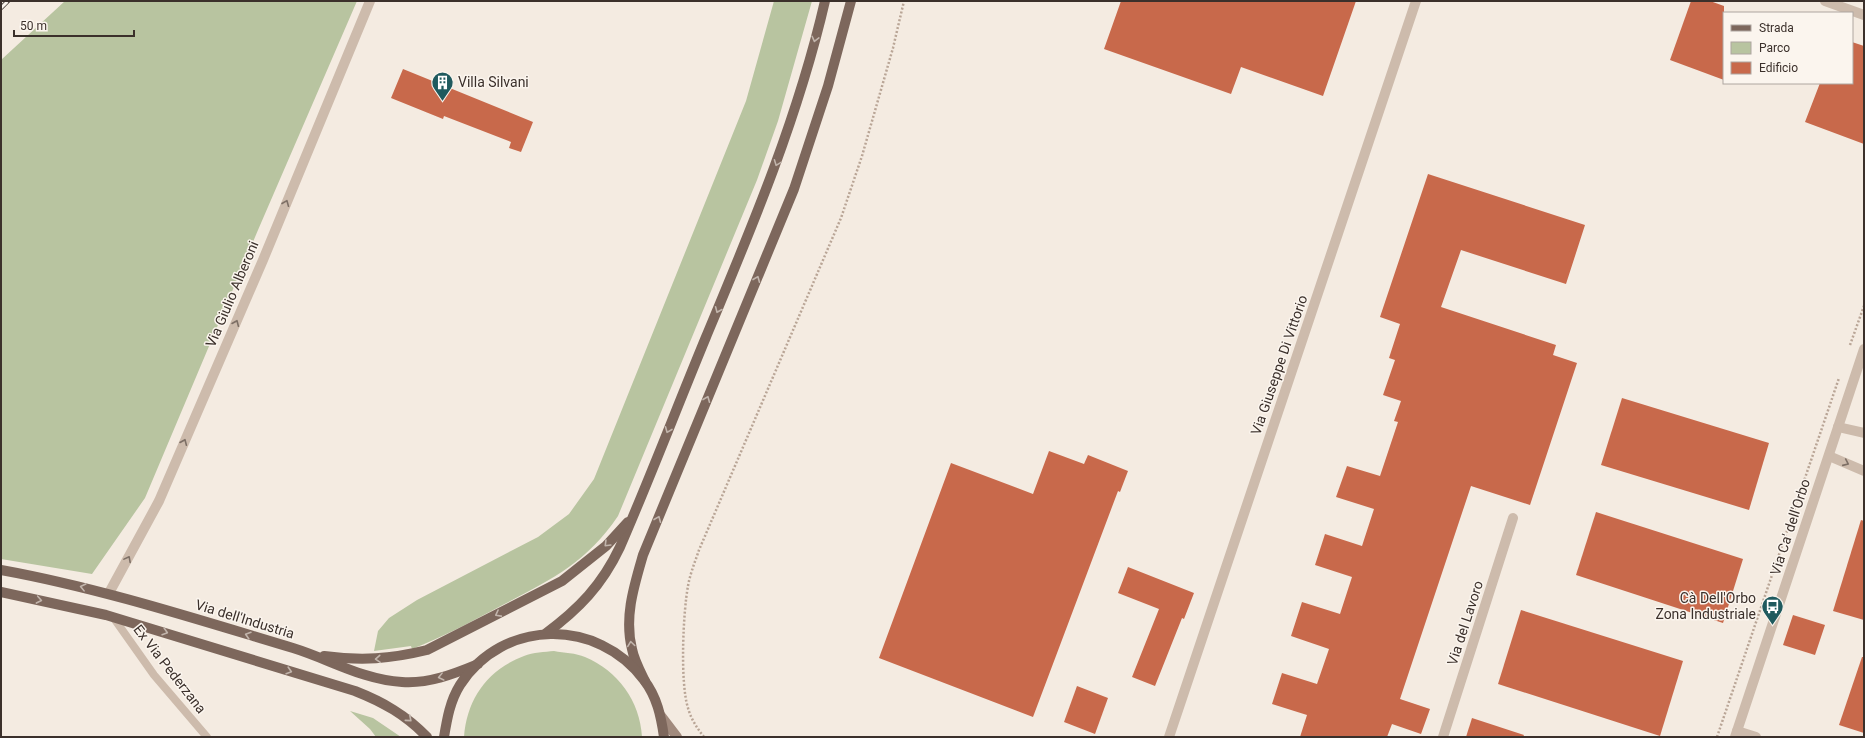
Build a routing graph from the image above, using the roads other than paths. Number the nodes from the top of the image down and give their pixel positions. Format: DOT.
graph roads {
  1 [pos="370,1"];
  2 [pos="825,1"];
  3 [pos="851,1"];
  4 [pos="1416,1"];
  5 [pos="1825,1"];
  6 [pos="1864,15"];
  7 [pos="1864,349"];
  8 [pos="1838,427"];
  9 [pos="1864,433"];
  10 [pos="1829,456"];
  11 [pos="1864,471"];
  12 [pos="634,516"];
  13 [pos="1513,518"];
  14 [pos="1,570"];
  15 [pos="1,592"];
  16 [pos="109,593"];
  17 [pos="112,617"];
  18 [pos="545,634"];
  19 [pos="313,654"];
  20 [pos="478,664"];
  21 [pos="645,680"];
  22 [pos="661,716"];
  23 [pos="1736,734"];
  24 [pos="207,737"];
  25 [pos="427,737"];
  26 [pos="444,737"];
  27 [pos="664,737"];
  28 [pos="677,737"];
  29 [pos="1169,737"];
  30 [pos="1443,737"];
  31 [pos="1756,737"];
  16 -- 1 [label="street, Via Giulio Alberoni, one-way"];
  2 -- 12 [label="main road, one-way"];
  21 -- 3 [label="main road, one-way"];
  4 -- 29 [label="street, Via Giuseppe Di Vittorio"];
  5 -- 6 [label="street"];
  7 -- 8 [label="street, Via Ca' dell'Orbo"];
  8 -- 9 [label="street"];
  8 -- 10 [label="street, Via Ca' dell'Orbo"];
  10 -- 11 [label="street, one-way"];
  10 -- 23 [label="street, Via Ca' dell'Orbo"];
  12 -- 18 [label="main road"];
  12 -- 19 [label="main road, one-way"];
  13 -- 30 [label="street, Via del Lavoro"];
  16 -- 14 [label="main road, Via dell'Industria, one-way"];
  15 -- 17 [label="main road, one-way"];
  19 -- 16 [label="main road, Via dell'Industria, one-way"];
  17 -- 24 [label="lane, Ex Via Pederzana"];
  17 -- 25 [label="main road, one-way"];
  18 -- 20 [label="main road"];
  18 -- 21 [label="main road"];
  20 -- 19 [label="main road, Via dell'Industria, one-way"];
  20 -- 26 [label="main road"];
  21 -- 22 [label="main road"];
  22 -- 27 [label="main road"];
  22 -- 28 [label="main road"];
  23 -- 31 [label="street"];
}
